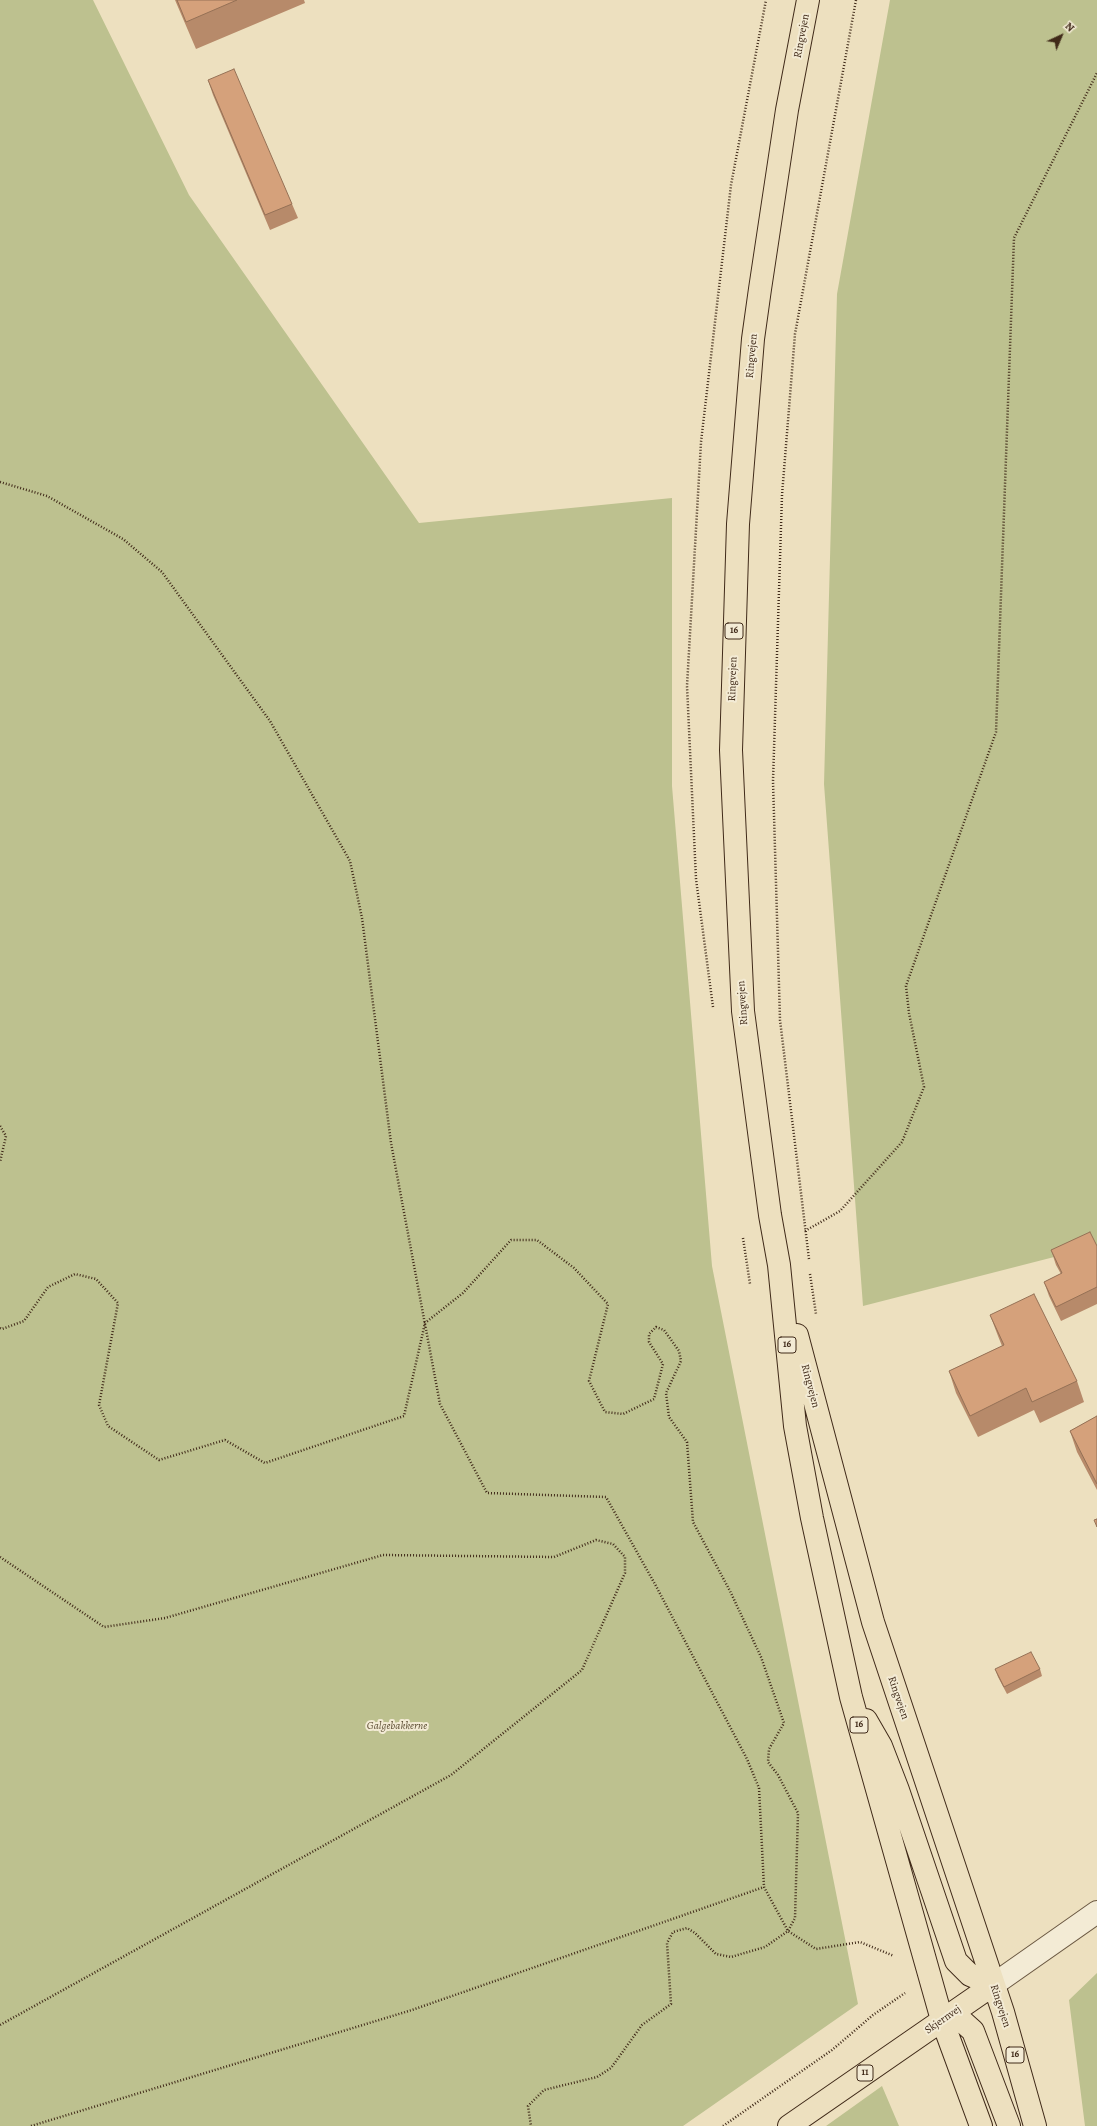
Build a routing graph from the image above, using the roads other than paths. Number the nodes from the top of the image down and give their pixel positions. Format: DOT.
graph roads {
  1 [pos="808,0"];
  2 [pos="779,1265"];
  3 [pos="851,1697"];
  4 [pos="1097,1912"];
  5 [pos="993,1985"];
  6 [pos="942,2020"];
  7 [pos="788,2126"];
  8 [pos="981,2126"];
  9 [pos="1009,2126"];
  10 [pos="1035,2126"];
  1 -- 2 [label="main road, Ringvejen / 16"];
  2 -- 3 [label="main road, Ringvejen / 16"];
  2 -- 5 [label="main road, Ringvejen / 16"];
  3 -- 5 [label="main road"];
  3 -- 6 [label="main road, Ringvejen / 16"];
  4 -- 5 [label="street, Skjernvej"];
  5 -- 6 [label="main road, Skjernvej"];
  5 -- 10 [label="main road, Ringvejen / 16"];
  6 -- 7 [label="main road, Skjernvej / 11"];
  6 -- 8 [label="main road, Ringvejen"];
  6 -- 9 [label="main road"];
}
